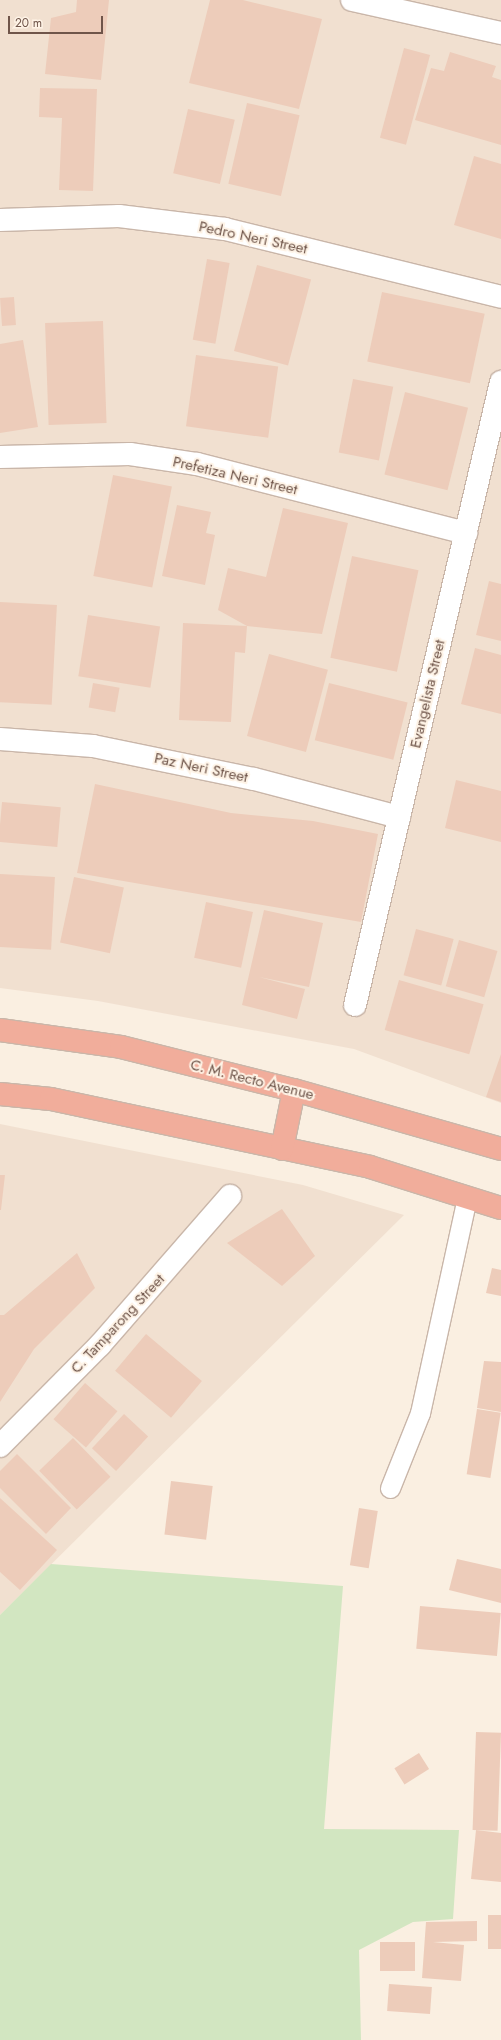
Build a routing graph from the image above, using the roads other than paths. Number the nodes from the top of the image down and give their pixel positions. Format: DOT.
graph roads {
  1 [pos="352,0"];
  2 [pos="501,33"];
  3 [pos="0,220"];
  4 [pos="501,297"];
  5 [pos="501,382"];
  6 [pos="0,457"];
  7 [pos="466,533"];
  8 [pos="0,739"];
  9 [pos="399,817"];
  10 [pos="356,1005"];
  11 [pos="0,1030"];
  12 [pos="294,1090"];
  13 [pos="0,1094"];
  14 [pos="282,1149"];
  15 [pos="501,1149"];
  16 [pos="230,1196"];
  17 [pos="467,1197"];
  18 [pos="501,1208"];
  19 [pos="0,1424"];
  20 [pos="22,1426"];
  21 [pos="0,1446"];
  22 [pos="390,1488"];
  1 -- 2 [label="street"];
  3 -- 4 [label="street, Pedro Neri Street"];
  5 -- 7 [label="street, Evangelista Street"];
  6 -- 7 [label="street, Prefetiza Neri Street"];
  7 -- 9 [label="street, Evangelista Street"];
  8 -- 9 [label="street, Paz Neri Street"];
  9 -- 10 [label="street, Evangelista Street"];
  11 -- 12 [label="highway, C. M. Recto Avenue"];
  12 -- 14 [label="highway"];
  12 -- 15 [label="highway, C. M. Recto Avenue"];
  13 -- 14 [label="highway"];
  14 -- 17 [label="highway"];
  16 -- 20 [label="street, C. Tamparong Street"];
  17 -- 18 [label="highway"];
  17 -- 22 [label="lane"];
  19 -- 20 [label="street"];
  20 -- 21 [label="street, C. Tamparong Street"];
}
